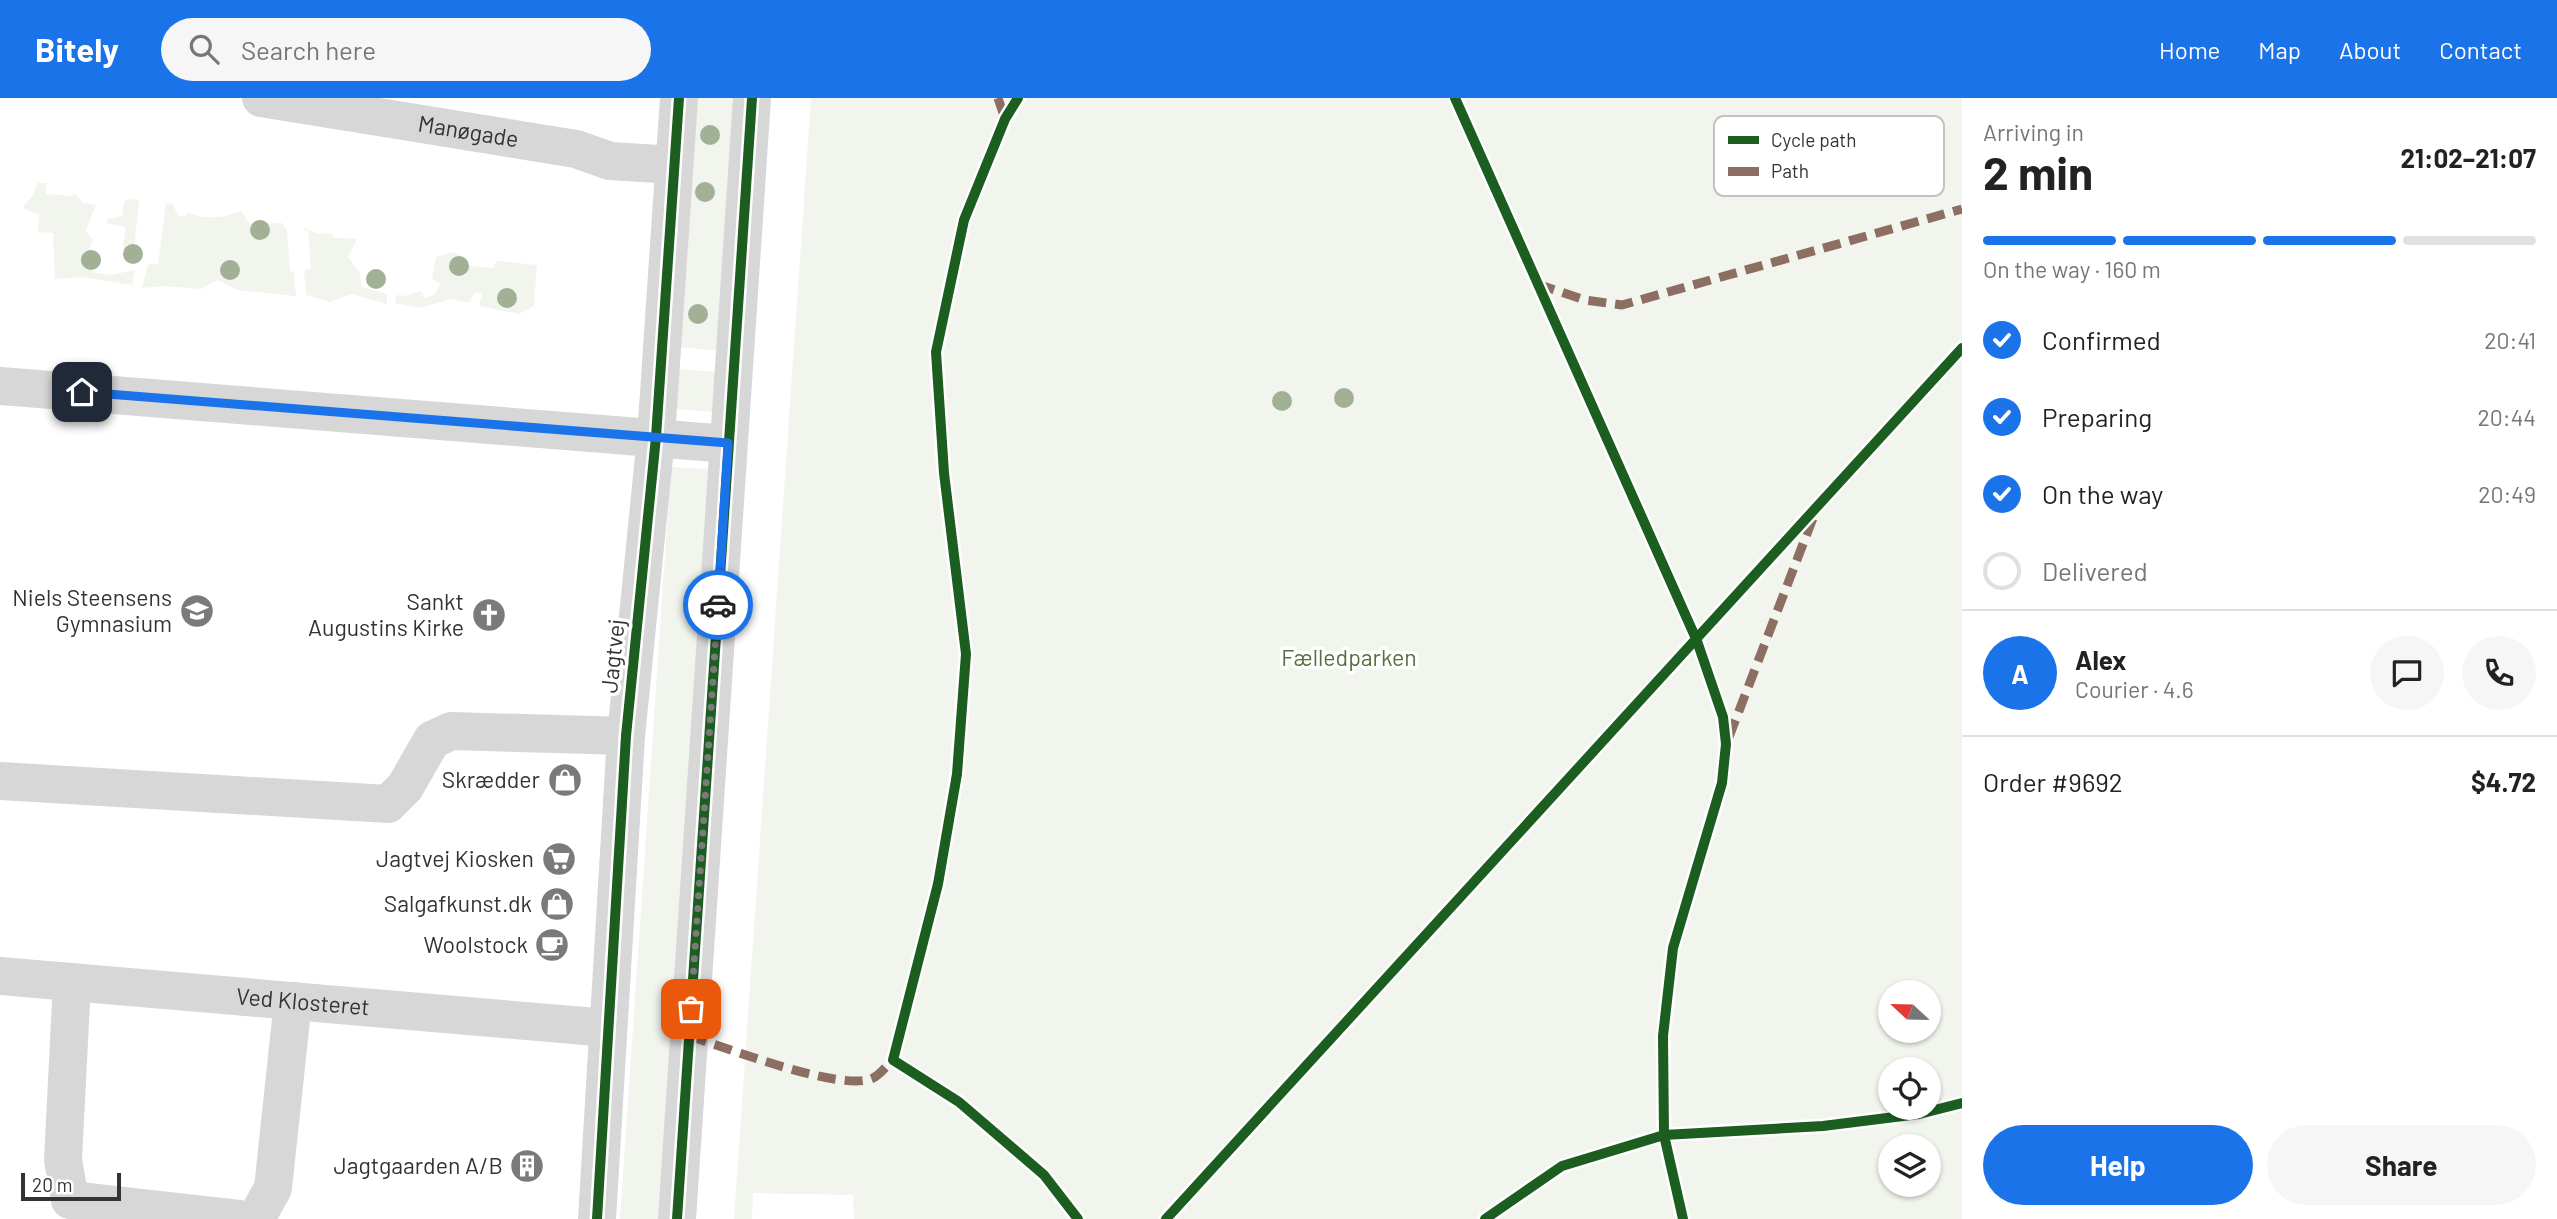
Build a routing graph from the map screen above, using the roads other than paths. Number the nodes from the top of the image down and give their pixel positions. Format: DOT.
graph roads {
  1 [pos="261,98"];
  2 [pos="679,98"];
  3 [pos="752,98"];
  4 [pos="674,165"];
  5 [pos="0,386"];
  6 [pos="656,437"];
  7 [pos="728,443"];
  8 [pos="626,736"];
  9 [pos="0,781"];
  10 [pos="0,976"];
  11 [pos="72,982"];
  12 [pos="293,1001"];
  13 [pos="608,1028"];
  14 [pos="239,1219"];
  15 [pos="256,1219"];
  16 [pos="597,1219"];
  17 [pos="677,1219"];
  1 -- 4 [label="street, Manøgade"];
  2 -- 4 [label="street, Jagtvej"];
  3 -- 7 [label="street"];
  4 -- 6 [label="street, Jagtvej"];
  5 -- 6 [label="street"];
  6 -- 7 [label="street"];
  6 -- 8 [label="street, Jagtvej"];
  7 -- 17 [label="street"];
  8 -- 9 [label="street"];
  8 -- 13 [label="street, Jagtvej"];
  10 -- 11 [label="street, Ved Klosteret"];
  11 -- 12 [label="street, Ved Klosteret"];
  11 -- 14 [label="street"];
  12 -- 13 [label="street, Ved Klosteret"];
  12 -- 15 [label="street"];
  13 -- 16 [label="street, Jagtvej"];
}
